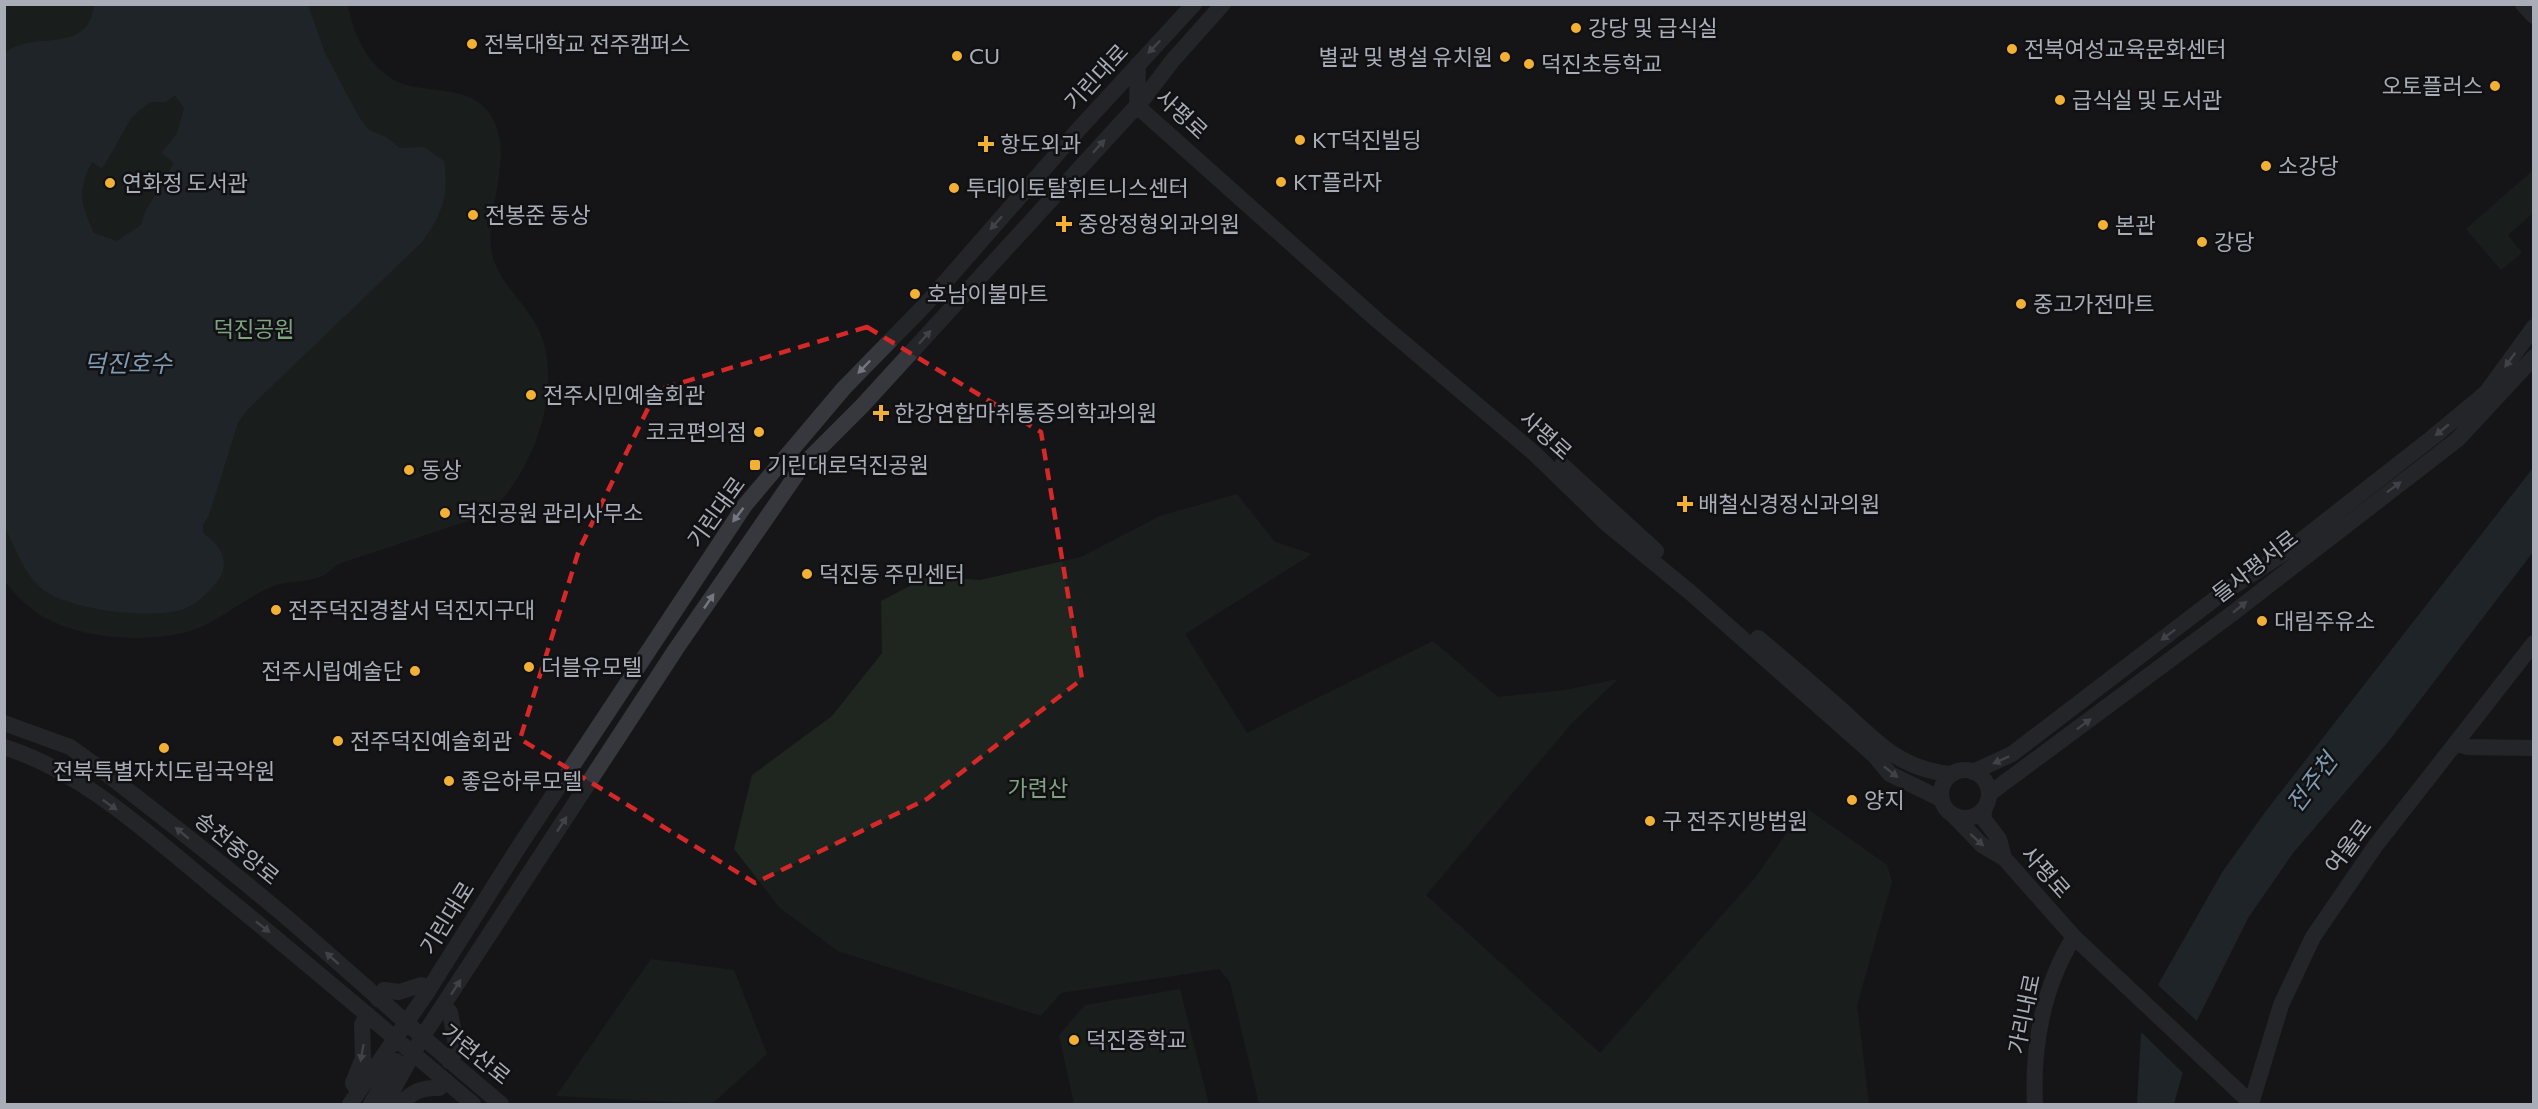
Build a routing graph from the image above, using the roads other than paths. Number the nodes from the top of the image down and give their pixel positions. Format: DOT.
graph roads {
  1 [pos="1194,4"];
  2 [pos="1223,4"];
  3 [pos="2523,4"];
  4 [pos="2534,16"];
  5 [pos="1132,70"];
  6 [pos="1139,98"];
  7 [pos="2534,327"];
  8 [pos="2534,357"];
  9 [pos="2534,643"];
  10 [pos="4,723"];
  11 [pos="2458,743"];
  12 [pos="2026,744"];
  13 [pos="4,747"];
  14 [pos="2534,748"];
  15 [pos="1973,772"];
  16 [pos="1952,774"];
  17 [pos="1941,799"];
  18 [pos="1987,801"];
  19 [pos="1954,816"];
  20 [pos="2004,858"];
  21 [pos="2074,937"];
  22 [pos="303,959"];
  23 [pos="429,989"];
  24 [pos="378,999"];
  25 [pos="443,1008"];
  26 [pos="367,1014"];
  27 [pos="407,1038"];
  28 [pos="449,1061"];
  29 [pos="446,1081"];
  30 [pos="354,1098"];
  31 [pos="387,1101"];
  32 [pos="371,1104"];
  33 [pos="473,1104"];
  34 [pos="501,1104"];
  35 [pos="2035,1104"];
  36 [pos="2251,1104"];
  1 -- 5 [label="street, 기린대로, one-way"];
  2 -- 6 [label="street, 기린대로"];
  3 -- 4 [label="street"];
  5 -- 6 [label="street, 사평로"];
  5 -- 23 [label="street, 기린대로, one-way"];
  6 -- 16 [label="street, 사평로"];
  6 -- 17 [label="street, 사평로, one-way"];
  25 -- 6 [label="street, 기린대로, one-way"];
  7 -- 12 [label="street, 들사평서로, one-way"];
  18 -- 8 [label="street, 들사평서로, one-way"];
  9 -- 11 [label="street, 여울로"];
  24 -- 10 [label="street, 송천중앙로, one-way"];
  11 -- 14 [label="street"];
  11 -- 36 [label="street, 여울로"];
  12 -- 15 [label="street, 사평로, one-way"];
  13 -- 22 [label="street, 송천중앙로, one-way"];
  15 -- 16 [label="street, 사평로"];
  15 -- 18 [label="street"];
  16 -- 17 [label="street"];
  17 -- 19 [label="street, 사평로"];
  18 -- 19 [label="street"];
  18 -- 20 [label="street"];
  19 -- 20 [label="street, 사평로, one-way"];
  20 -- 21 [label="street, 사평로"];
  21 -- 35 [label="street, 가리내로"];
  21 -- 36 [label="street, 사평로"];
  22 -- 26 [label="street, 송천중앙로"];
  22 -- 27 [label="street"];
  23 -- 24 [label="street"];
  23 -- 27 [label="street, 기린대로"];
  24 -- 27 [label="street, 송천중앙로"];
  25 -- 27 [label="street, 기린대로"];
  25 -- 28 [label="street"];
  26 -- 27 [label="street, 송천중앙로"];
  26 -- 30 [label="street, one-way"];
  27 -- 28 [label="street, 가련산로"];
  27 -- 29 [label="street, 가련산로"];
  27 -- 30 [label="street, 기린대로"];
  27 -- 31 [label="street, 기린대로"];
  27 -- 32 [label="street"];
  28 -- 34 [label="street, 가련산로"];
  29 -- 31 [label="street"];
  29 -- 33 [label="street, 가련산로"];
}
